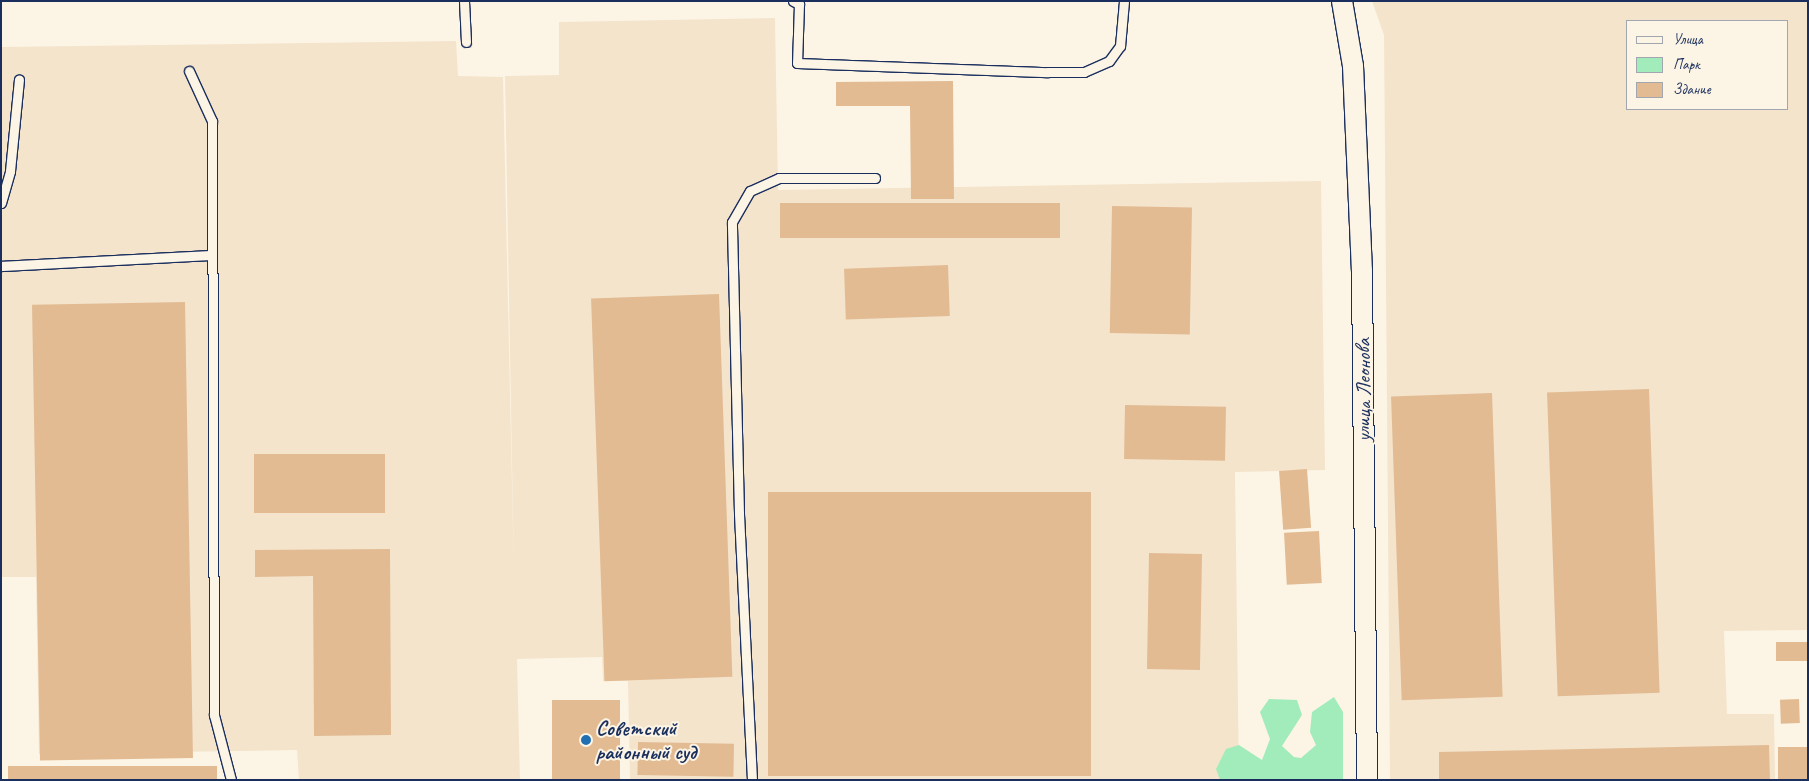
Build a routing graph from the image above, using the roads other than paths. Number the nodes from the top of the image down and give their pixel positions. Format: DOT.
graph roads {
  1 [pos="464,1"];
  2 [pos="793,1"];
  3 [pos="1124,1"];
  4 [pos="1342,1"];
  5 [pos="466,42"];
  6 [pos="189,71"];
  7 [pos="19,79"];
  8 [pos="875,178"];
  9 [pos="1,203"];
  10 [pos="211,255"];
  11 [pos="1,266"];
  12 [pos="231,780"];
  13 [pos="752,780"];
  14 [pos="1367,780"];
  1 -- 5 [label="lane"];
  2 -- 3 [label="lane"];
  4 -- 14 [label="street, улица Леонова"];
  6 -- 10 [label="lane"];
  7 -- 9 [label="lane"];
  8 -- 13 [label="lane"];
  10 -- 11 [label="lane"];
  10 -- 12 [label="lane"];
}
